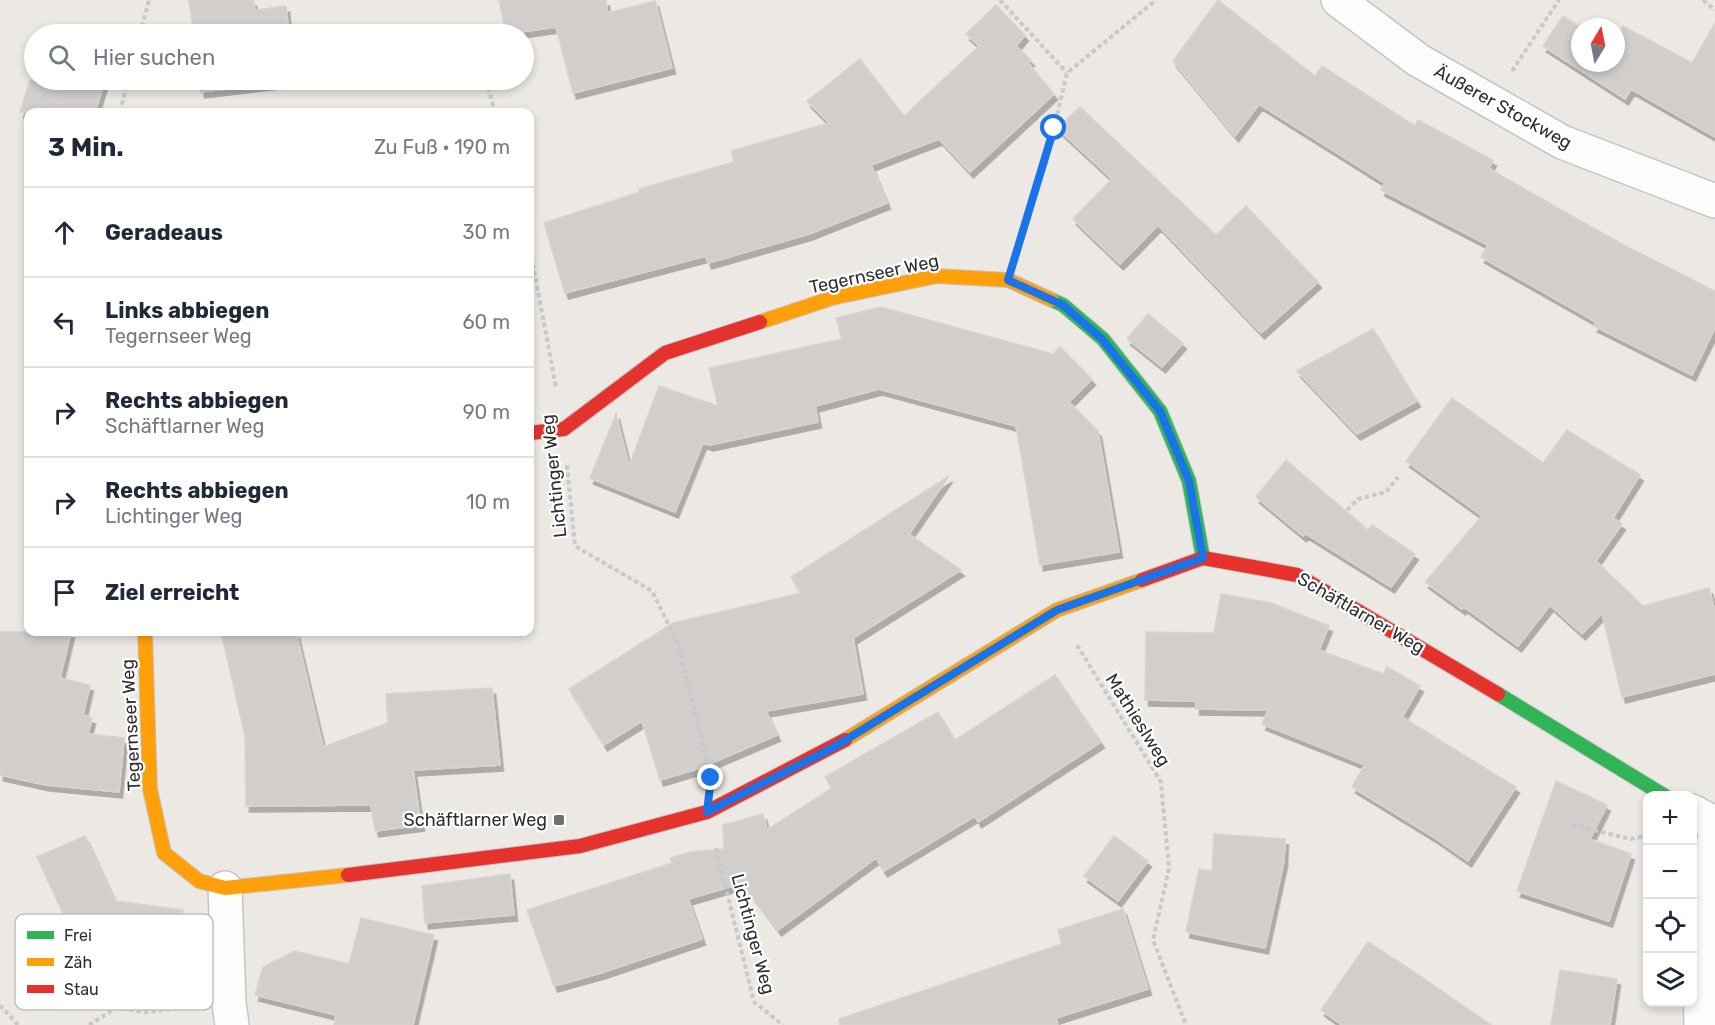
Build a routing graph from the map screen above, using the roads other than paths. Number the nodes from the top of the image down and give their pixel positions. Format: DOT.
graph roads {
  1 [pos="1338,0"];
  2 [pos="1715,201"];
  3 [pos="534,433"];
  4 [pos="1203,558"];
  5 [pos="146,636"];
  6 [pos="1658,791"];
  7 [pos="1697,814"];
  8 [pos="1715,824"];
  9 [pos="1715,831"];
  10 [pos="225,888"];
  11 [pos="230,1014"];
  12 [pos="1701,1025"];
  1 -- 2 [label="street, Äußerer Stockweg"];
  3 -- 4 [label="street, Tegernseer Weg"];
  4 -- 6 [label="street, Schäftlarner Weg"];
  4 -- 10 [label="street, Schäftlarner Weg"];
  5 -- 10 [label="street, Tegernseer Weg"];
  7 -- 8 [label="street"];
  9 -- 12 [label="street"];
  10 -- 11 [label="street"];
}
